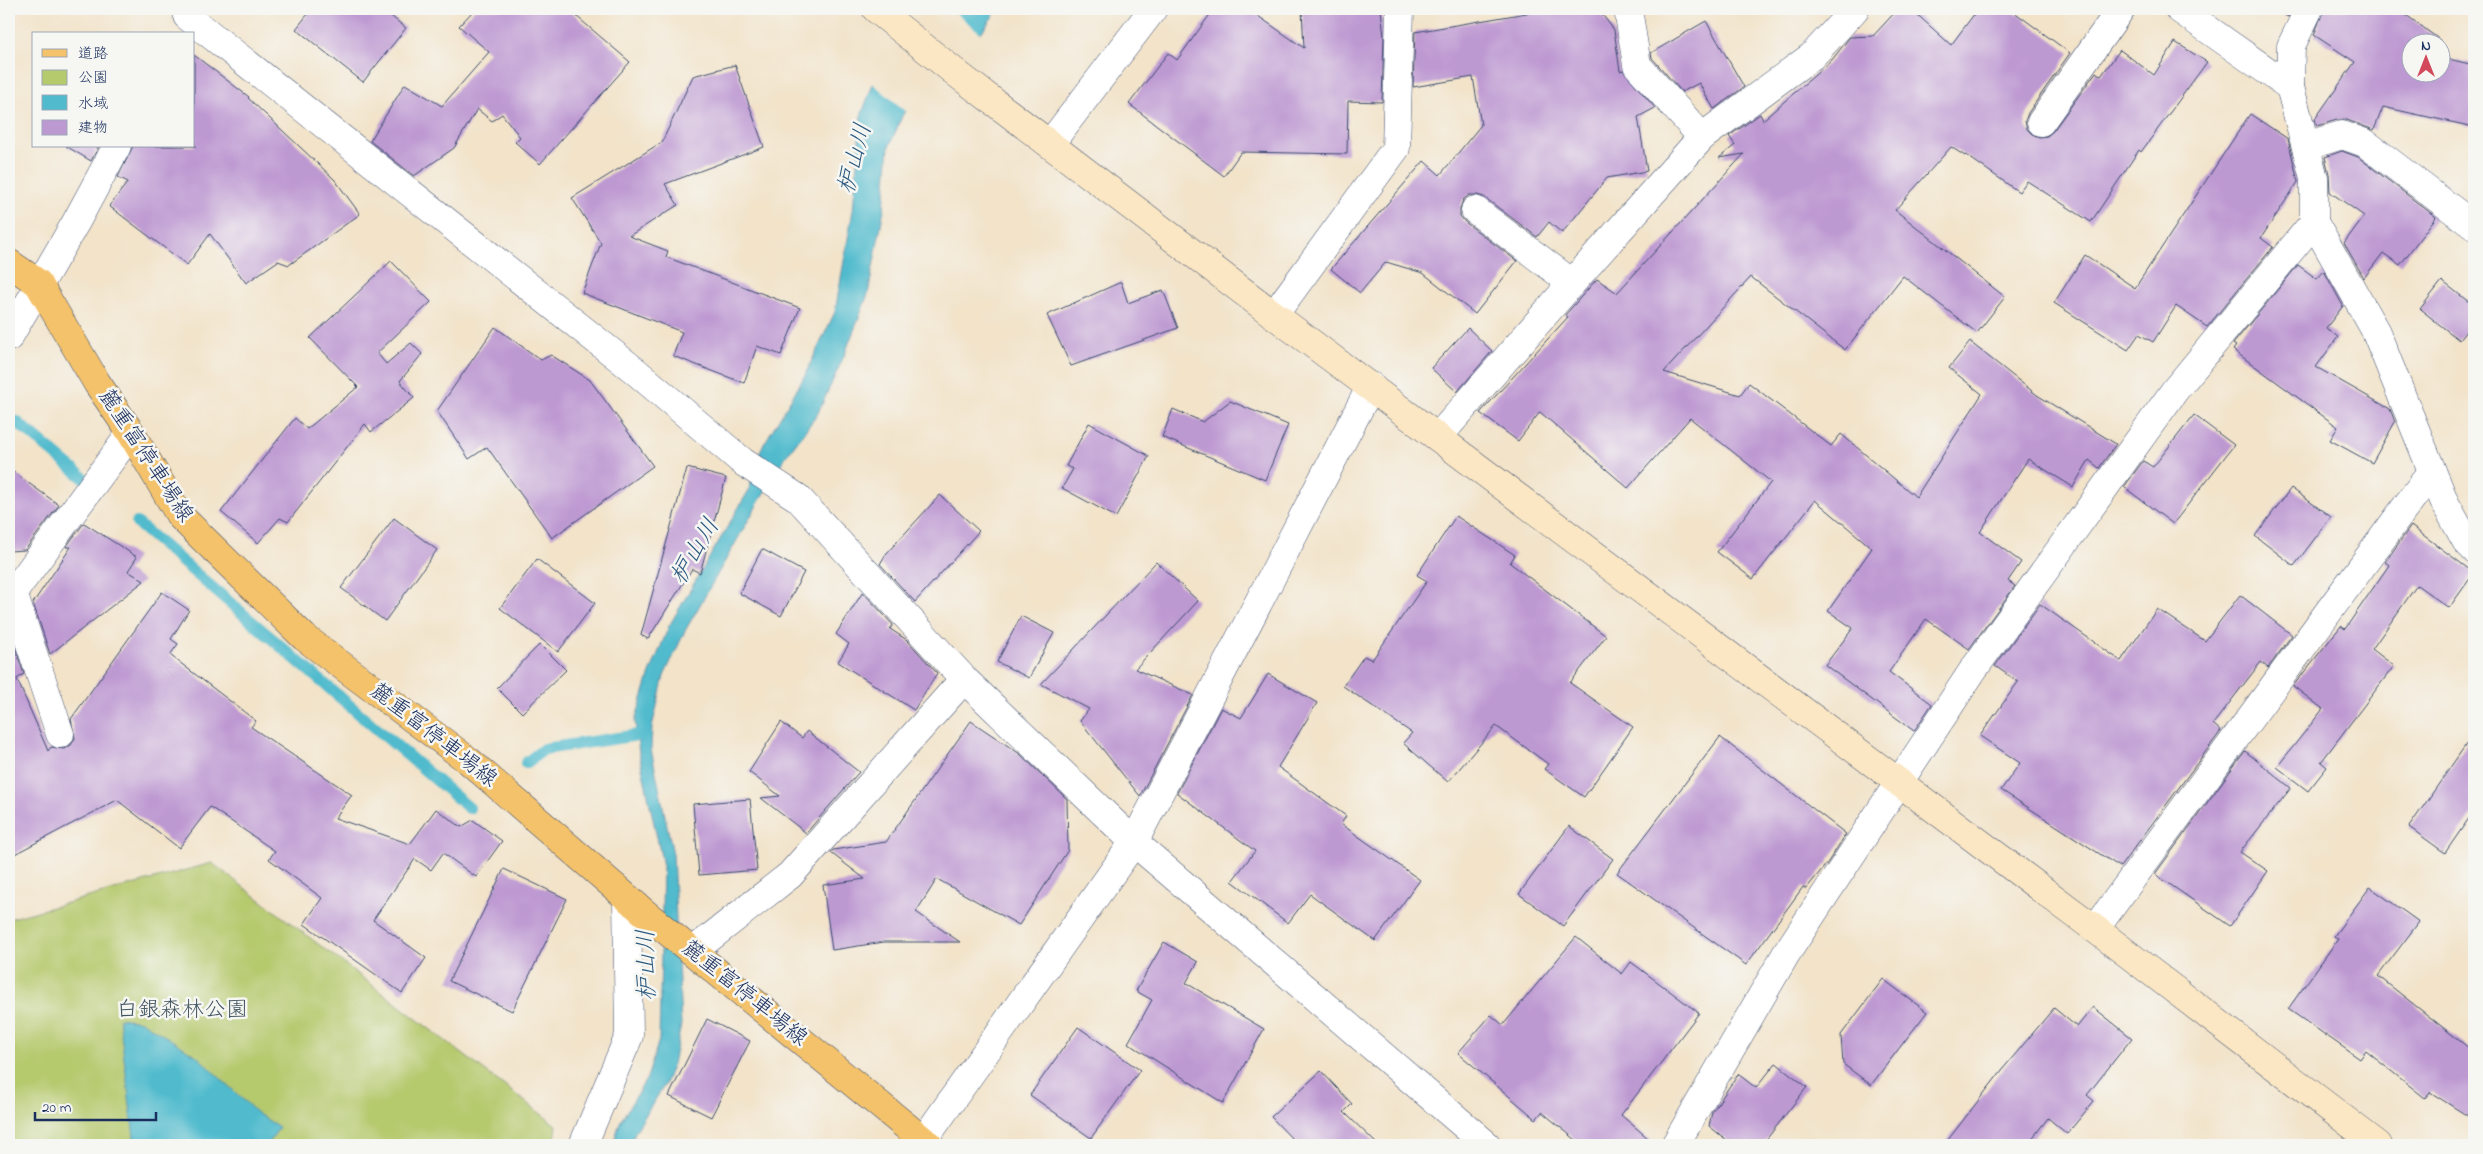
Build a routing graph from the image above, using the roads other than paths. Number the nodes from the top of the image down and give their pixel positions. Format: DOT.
graph roads {
  1 [pos="876,9"];
  2 [pos="1153,9"];
  3 [pos="1400,9"];
  4 [pos="1628,9"];
  5 [pos="1855,9"];
  6 [pos="2121,9"];
  7 [pos="2179,9"];
  8 [pos="2309,9"];
  9 [pos="185,19"];
  10 [pos="2290,87"];
  11 [pos="2041,122"];
  12 [pos="1702,138"];
  13 [pos="1050,144"];
  14 [pos="2306,146"];
  15 [pos="116,148"];
  16 [pos="1475,210"];
  17 [pos="2314,222"];
  18 [pos="2474,226"];
  19 [pos="9,263"];
  20 [pos="38,283"];
  21 [pos="1572,283"];
  22 [pos="1274,315"];
  23 [pos="9,337"];
  24 [pos="1371,386"];
  25 [pos="131,433"];
  26 [pos="1438,438"];
  27 [pos="2432,471"];
  28 [pos="2474,549"];
  29 [pos="964,679"];
  30 [pos="60,734"];
  31 [pos="1900,783"];
  32 [pos="1134,842"];
  33 [pos="637,906"];
  34 [pos="2095,929"];
  35 [pos="693,951"];
  36 [pos="926,1143"];
  37 [pos="584,1145"];
  38 [pos="1487,1145"];
  39 [pos="1675,1145"];
  40 [pos="2378,1145"];
  1 -- 13 [label="street"];
  2 -- 13 [label="street"];
  3 -- 22 [label="street"];
  4 -- 12 [label="street"];
  5 -- 12 [label="street"];
  6 -- 11 [label="street"];
  7 -- 10 [label="street"];
  8 -- 10 [label="street"];
  9 -- 29 [label="street"];
  10 -- 14 [label="street"];
  12 -- 21 [label="street"];
  13 -- 22 [label="street"];
  14 -- 17 [label="street"];
  14 -- 18 [label="street"];
  15 -- 20 [label="street"];
  16 -- 21 [label="street"];
  17 -- 27 [label="street"];
  17 -- 31 [label="street"];
  19 -- 20 [label="main road, 麓重富停車場線"];
  20 -- 23 [label="street"];
  20 -- 25 [label="main road, 麓重富停車場線"];
  21 -- 26 [label="street"];
  22 -- 24 [label="street"];
  24 -- 26 [label="street"];
  24 -- 32 [label="street"];
  25 -- 30 [label="street"];
  25 -- 33 [label="main road, 麓重富停車場線"];
  26 -- 31 [label="street"];
  27 -- 28 [label="street"];
  27 -- 34 [label="street"];
  29 -- 32 [label="street"];
  29 -- 35 [label="street"];
  31 -- 34 [label="street"];
  31 -- 39 [label="street"];
  32 -- 36 [label="street"];
  32 -- 38 [label="street"];
  33 -- 35 [label="main road, 麓重富停車場線"];
  33 -- 37 [label="street"];
  34 -- 40 [label="street"];
  35 -- 36 [label="main road, 麓重富停車場線"];
}
